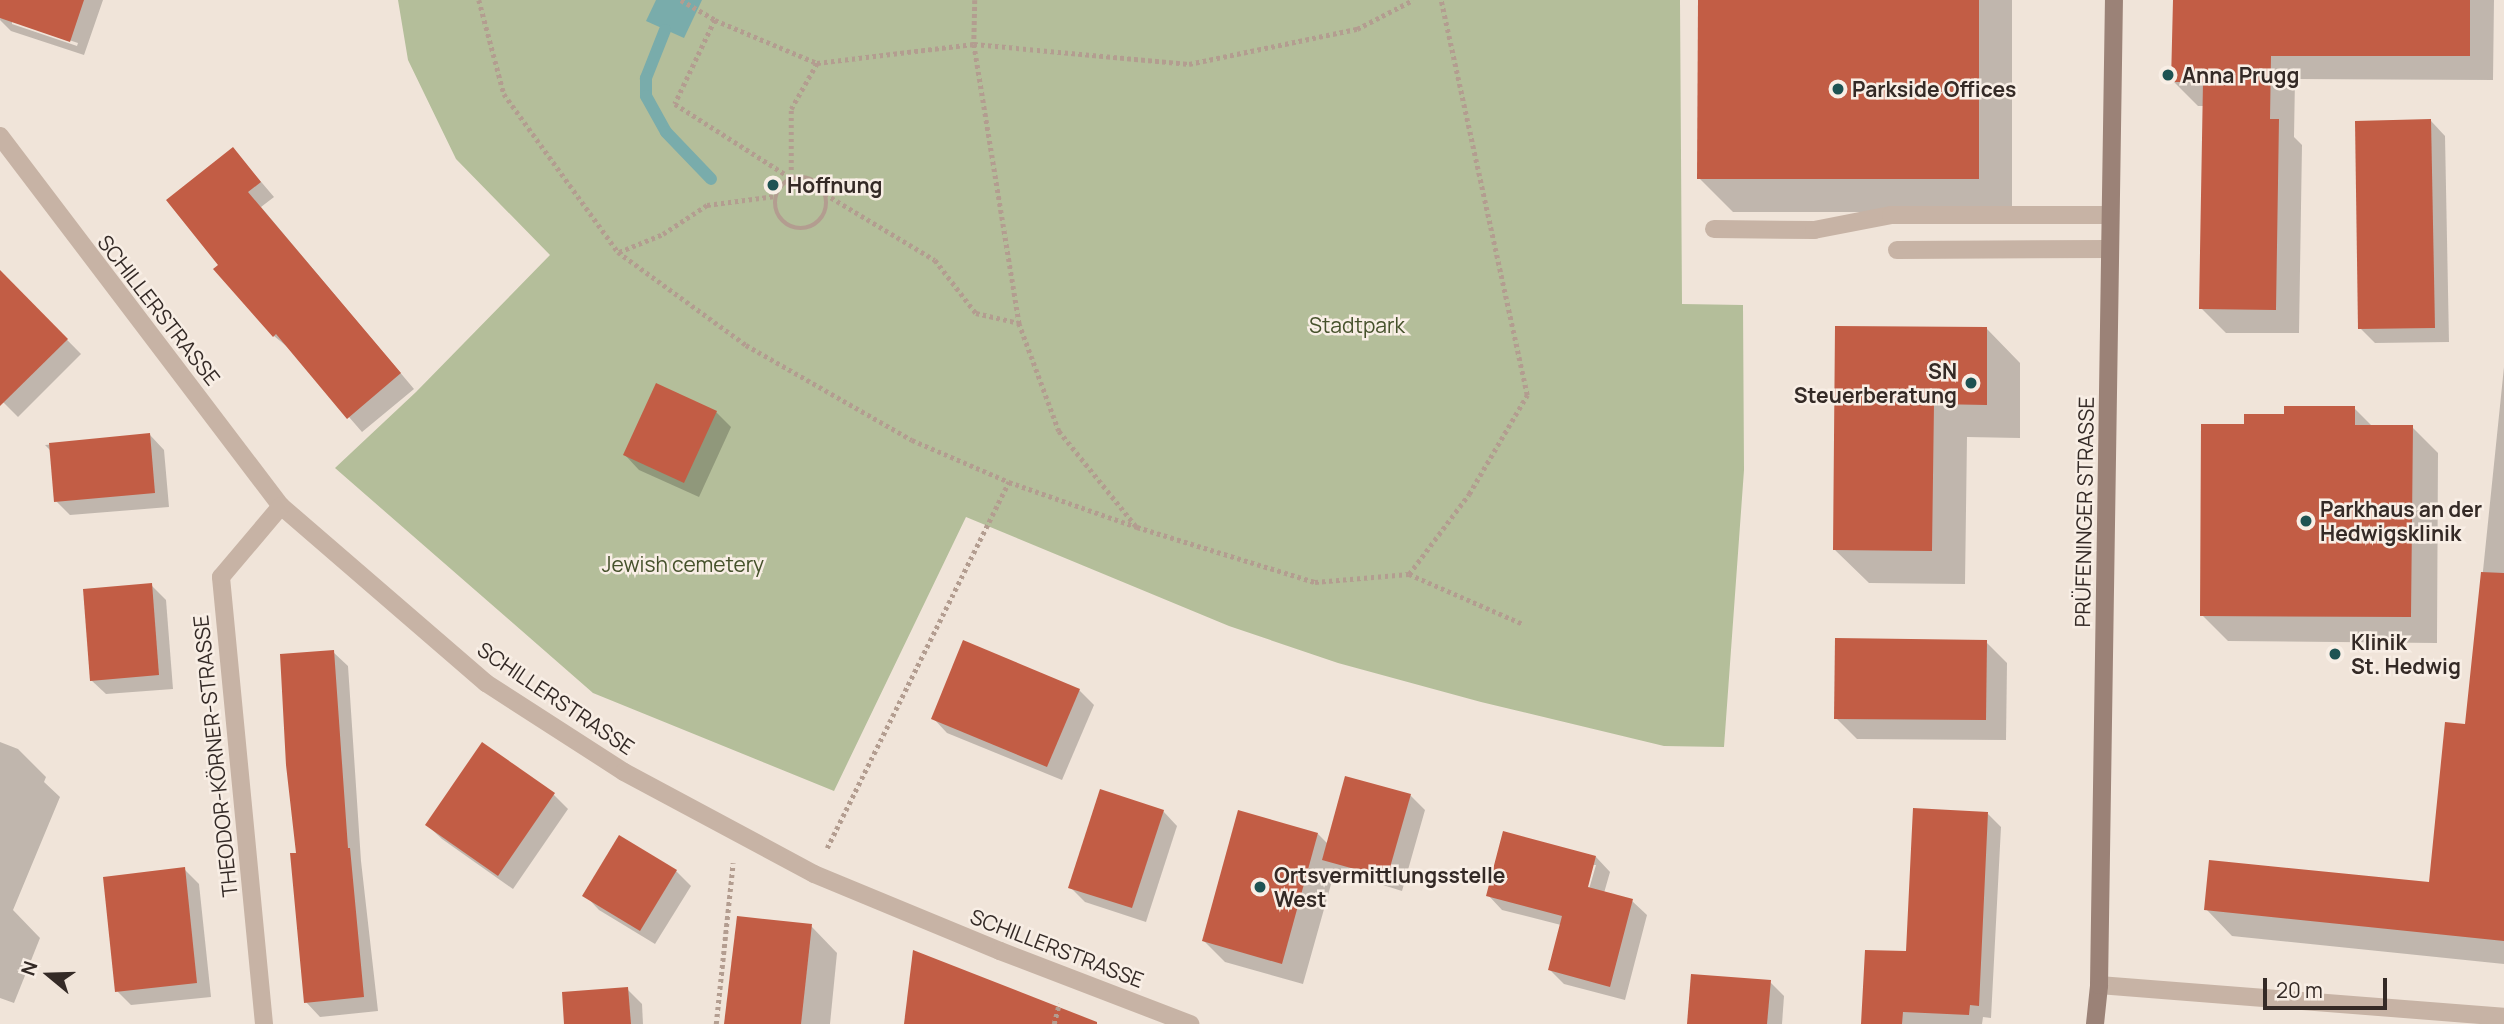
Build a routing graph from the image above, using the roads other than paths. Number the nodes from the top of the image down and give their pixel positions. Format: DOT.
graph roads {
  1 [pos="2113,0"];
  2 [pos="0,136"];
  3 [pos="2110,215"];
  4 [pos="1714,229"];
  5 [pos="2110,249"];
  6 [pos="1897,250"];
  7 [pos="281,506"];
  8 [pos="2099,985"];
  9 [pos="2504,1017"];
  10 [pos="264,1024"];
  11 [pos="1190,1024"];
  12 [pos="2095,1024"];
  1 -- 3 [label="street, PRÜFENINGER STRASSE"];
  2 -- 7 [label="street, SCHILLERSTRASSE"];
  3 -- 4 [label="street"];
  3 -- 5 [label="street, PRÜFENINGER STRASSE"];
  5 -- 6 [label="street"];
  5 -- 8 [label="street, PRÜFENINGER STRASSE"];
  7 -- 10 [label="street, THEODOR-KÖRNER-STRASSE"];
  7 -- 11 [label="street, SCHILLERSTRASSE"];
  8 -- 9 [label="street"];
  8 -- 12 [label="street, PRÜFENINGER STRASSE"];
}
